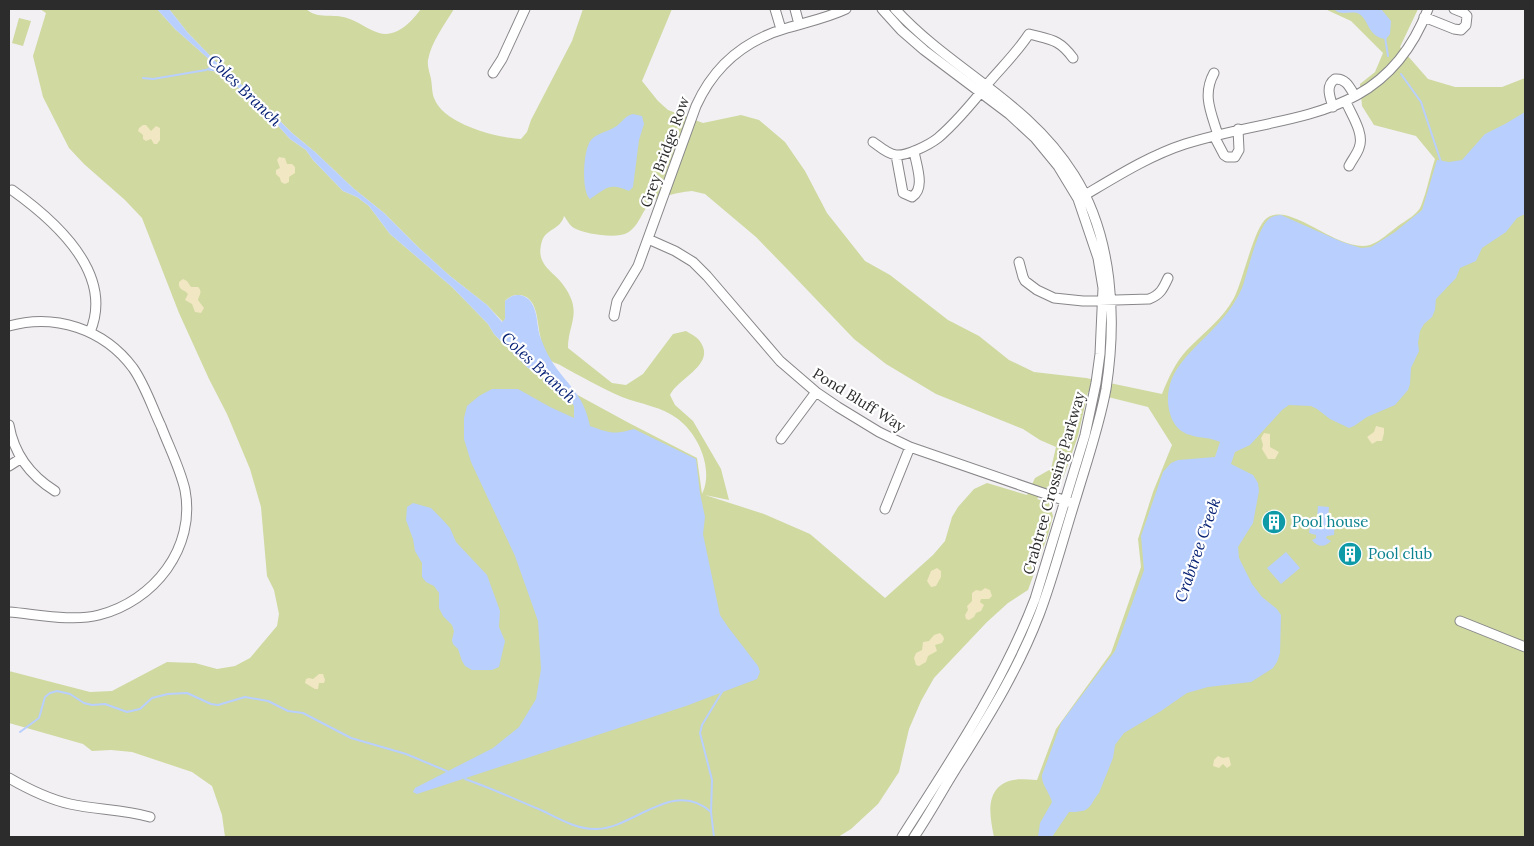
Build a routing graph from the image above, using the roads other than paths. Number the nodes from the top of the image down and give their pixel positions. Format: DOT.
graph roads {
  1 [pos="525,9"];
  2 [pos="776,9"];
  3 [pos="795,9"];
  4 [pos="846,9"];
  5 [pos="882,9"];
  6 [pos="895,9"];
  7 [pos="1454,9"];
  8 [pos="1426,13"];
  9 [pos="799,24"];
  10 [pos="781,30"];
  11 [pos="1073,58"];
  12 [pos="493,73"];
  13 [pos="1214,73"];
  14 [pos="987,85"];
  15 [pos="980,93"];
  16 [pos="1355,96"];
  17 [pos="1346,102"];
  18 [pos="1333,107"];
  19 [pos="1238,129"];
  20 [pos="1216,136"];
  21 [pos="872,142"];
  22 [pos="914,151"];
  23 [pos="896,155"];
  24 [pos="1349,166"];
  25 [pos="12,190"];
  26 [pos="1082,197"];
  27 [pos="648,240"];
  28 [pos="1019,262"];
  29 [pos="1168,278"];
  30 [pos="1107,300"];
  31 [pos="614,316"];
  32 [pos="9,326"];
  33 [pos="90,332"];
  34 [pos="816,392"];
  35 [pos="9,425"];
  36 [pos="781,439"];
  37 [pos="910,447"];
  38 [pos="20,459"];
  39 [pos="9,466"];
  40 [pos="55,492"];
  41 [pos="1070,502"];
  42 [pos="885,509"];
  43 [pos="9,612"];
  44 [pos="1460,622"];
  45 [pos="1525,647"];
  46 [pos="9,778"];
  47 [pos="150,817"];
  48 [pos="902,837"];
  49 [pos="914,837"];
  1 -- 12 [label="street"];
  2 -- 10 [label="street"];
  3 -- 9 [label="street"];
  4 -- 9 [label="street, Grey Bridge Row"];
  5 -- 15 [label="street, Crabtree Crossing Parkway"];
  6 -- 14 [label="street, Crabtree Crossing Parkway"];
  7 -- 8 [label="street"];
  8 -- 16 [label="street"];
  9 -- 10 [label="street, Grey Bridge Row"];
  10 -- 27 [label="street, Grey Bridge Row"];
  11 -- 14 [label="street"];
  13 -- 20 [label="street"];
  14 -- 15 [label="street"];
  14 -- 26 [label="street, Crabtree Crossing Parkway"];
  15 -- 22 [label="street"];
  15 -- 26 [label="street, Crabtree Crossing Parkway"];
  16 -- 17 [label="street"];
  16 -- 18 [label="street"];
  17 -- 18 [label="street"];
  17 -- 24 [label="street"];
  18 -- 19 [label="street"];
  19 -- 20 [label="street"];
  19 -- 20 [label="street"];
  20 -- 26 [label="street"];
  21 -- 23 [label="street"];
  22 -- 23 [label="street"];
  22 -- 23 [label="street"];
  25 -- 33 [label="street"];
  26 -- 30 [label="street, Crabtree Crossing Parkway"];
  27 -- 31 [label="street, Grey Bridge Row"];
  27 -- 34 [label="street, Pond Bluff Way"];
  28 -- 30 [label="street"];
  29 -- 30 [label="street"];
  30 -- 41 [label="street, Crabtree Crossing Parkway"];
  32 -- 33 [label="street"];
  33 -- 43 [label="street"];
  34 -- 36 [label="street"];
  34 -- 37 [label="street, Pond Bluff Way"];
  35 -- 38 [label="street"];
  37 -- 41 [label="street, Pond Bluff Way"];
  37 -- 42 [label="street"];
  38 -- 39 [label="street"];
  38 -- 40 [label="street"];
  41 -- 48 [label="street, Crabtree Crossing Parkway"];
  41 -- 49 [label="street, Crabtree Crossing Parkway"];
  44 -- 45 [label="street"];
  46 -- 47 [label="street"];
}
